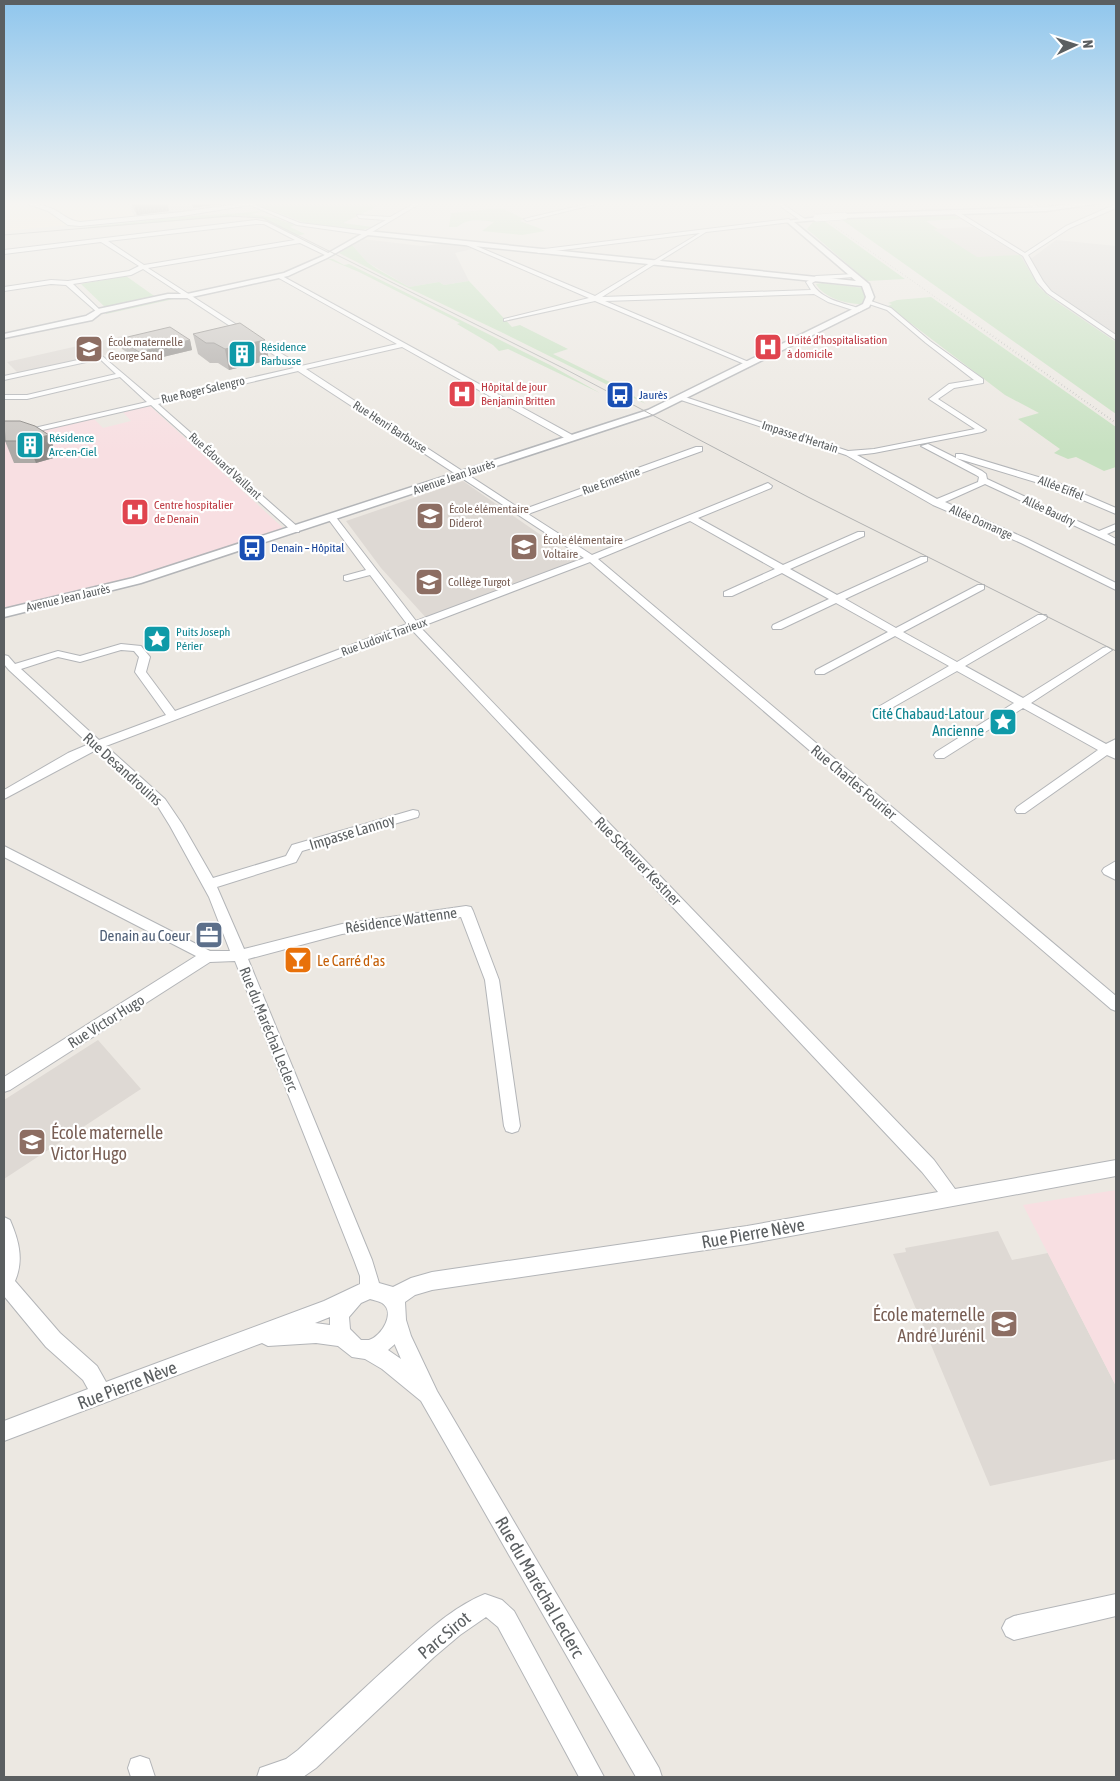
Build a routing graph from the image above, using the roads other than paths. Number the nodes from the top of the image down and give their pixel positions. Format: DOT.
graph roads {
  1 [pos="23,286"];
  2 [pos="71,286"];
  3 [pos="172,286"];
  4 [pos="235,286"];
  5 [pos="297,286"];
  6 [pos="564,286"];
  7 [pos="615,286"];
  8 [pos="811,286"];
  9 [pos="866,286"];
  10 [pos="1044,286"];
  11 [pos="4,289"];
  12 [pos="814,292"];
  13 [pos="187,296"];
  14 [pos="594,299"];
  15 [pos="868,302"];
  16 [pos="858,310"];
  17 [pos="98,311"];
  18 [pos="506,320"];
  19 [pos="4,336"];
  20 [pos="1116,338"];
  21 [pos="402,344"];
  22 [pos="749,364"];
  23 [pos="112,368"];
  24 [pos="298,368"];
  25 [pos="104,370"];
  26 [pos="120,375"];
  27 [pos="4,378"];
  28 [pos="4,397"];
  29 [pos="679,398"];
  30 [pos="153,402"];
  31 [pos="4,437"];
  32 [pos="571,438"];
  33 [pos="922,444"];
  34 [pos="699,449"];
  35 [pos="847,453"];
  36 [pos="1004,468"];
  37 [pos="462,474"];
  38 [pos="983,478"];
  39 [pos="768,486"];
  40 [pos="936,502"];
  41 [pos="1116,511"];
  42 [pos="522,513"];
  43 [pos="332,518"];
  44 [pos="691,518"];
  45 [pos="1116,527"];
  46 [pos="296,530"];
  47 [pos="861,534"];
  48 [pos="1099,534"];
  49 [pos="1116,542"];
  50 [pos="924,558"];
  51 [pos="592,559"];
  52 [pos="783,569"];
  53 [pos="372,571"];
  54 [pos="347,578"];
  55 [pos="981,587"];
  56 [pos="1116,588"];
  57 [pos="728,594"];
  58 [pos="837,599"];
  59 [pos="4,613"];
  60 [pos="1042,617"];
  61 [pos="414,626"];
  62 [pos="777,628"];
  63 [pos="895,632"];
  64 [pos="1107,650"];
  65 [pos="4,658"];
  66 [pos="957,666"];
  67 [pos="13,668"];
  68 [pos="820,672"];
  69 [pos="1023,703"];
  70 [pos="877,712"];
  71 [pos="173,716"];
  72 [pos="96,745"];
  73 [pos="1113,749"];
  74 [pos="940,755"];
  75 [pos="4,795"];
  76 [pos="1022,810"];
  77 [pos="413,814"];
  78 [pos="4,851"];
  79 [pos="1116,866"];
  80 [pos="1116,875"];
  81 [pos="210,884"];
  82 [pos="239,955"];
  83 [pos="208,956"];
  84 [pos="1116,1005"];
  85 [pos="4,1085"];
  86 [pos="512,1126"];
  87 [pos="1116,1168"];
  88 [pos="950,1199"];
  89 [pos="4,1226"];
  90 [pos="4,1282"];
  91 [pos="370,1290"];
  92 [pos="351,1299"];
  93 [pos="392,1299"];
  94 [pos="397,1321"];
  95 [pos="343,1337"];
  96 [pos="250,1338"];
  97 [pos="364,1349"];
  98 [pos="100,1395"];
  99 [pos="430,1398"];
  100 [pos="4,1431"];
  101 [pos="1116,1605"];
  102 [pos="1014,1628"];
  103 [pos="269,1777"];
  104 [pos="592,1777"];
  105 [pos="650,1777"];
  1 -- 11 [label="street"];
  2 -- 17 [label="street"];
  3 -- 13 [label="street, Rue Henri Barbusse"];
  4 -- 13 [label="street"];
  5 -- 21 [label="street"];
  6 -- 14 [label="street"];
  7 -- 14 [label="street"];
  8 -- 12 [label="street"];
  9 -- 15 [label="street"];
  10 -- 20 [label="street"];
  12 -- 14 [label="street"];
  12 -- 16 [label="street"];
  13 -- 17 [label="street"];
  13 -- 24 [label="street, Rue Henri Barbusse"];
  14 -- 18 [label="street"];
  14 -- 22 [label="street"];
  15 -- 16 [label="street, Avenue Jean Jaurès"];
  15 -- 33 [label="street, Impasse d'Hertain"];
  16 -- 22 [label="street, Avenue Jean Jaurès"];
  17 -- 19 [label="street"];
  21 -- 24 [label="street, Rue Roger Salengro"];
  21 -- 32 [label="street"];
  22 -- 29 [label="street, Avenue Jean Jaurès"];
  23 -- 25 [label="street"];
  23 -- 26 [label="street, Rue Édouard Vaillant"];
  23 -- 27 [label="street, Rue Édouard Vaillant"];
  24 -- 30 [label="street, Rue Roger Salengro"];
  24 -- 37 [label="street, Rue Henri Barbusse"];
  26 -- 28 [label="street"];
  26 -- 30 [label="street, Rue Édouard Vaillant"];
  29 -- 32 [label="street, Avenue Jean Jaurès"];
  29 -- 35 [label="street, Impasse d'Hertain"];
  30 -- 31 [label="street, Rue Roger Salengro"];
  30 -- 46 [label="street, Rue Édouard Vaillant"];
  32 -- 37 [label="street, Avenue Jean Jaurès"];
  33 -- 35 [label="street, Impasse d'Hertain"];
  33 -- 36 [label="street, Allée Eiffel"];
  33 -- 38 [label="street, Allée Baudry"];
  34 -- 42 [label="street, Rue Ernestine"];
  35 -- 40 [label="street, Allée Domange"];
  36 -- 38 [label="street"];
  36 -- 41 [label="street, Allée Eiffel"];
  37 -- 42 [label="street, Rue Henri Barbusse"];
  37 -- 43 [label="street, Avenue Jean Jaurès"];
  38 -- 40 [label="street"];
  38 -- 48 [label="street, Allée Baudry"];
  39 -- 44 [label="street, Rue Ludovic Trarieux"];
  40 -- 56 [label="street, Allée Domange"];
  42 -- 51 [label="street, Rue Henri Barbusse"];
  43 -- 46 [label="street, Avenue Jean Jaurès"];
  43 -- 53 [label="street, Rue Scheurer Kestner"];
  44 -- 51 [label="street, Rue Ludovic Trarieux"];
  44 -- 52 [label="street"];
  45 -- 48 [label="street"];
  46 -- 59 [label="street, Avenue Jean Jaurès"];
  47 -- 52 [label="street"];
  48 -- 49 [label="street, Allée Baudry"];
  50 -- 58 [label="street"];
  51 -- 61 [label="street, Rue Ludovic Trarieux"];
  51 -- 84 [label="street, Rue Charles Fourier"];
  52 -- 57 [label="street"];
  52 -- 58 [label="street"];
  53 -- 54 [label="street"];
  53 -- 61 [label="street, Rue Scheurer Kestner"];
  55 -- 63 [label="street"];
  58 -- 62 [label="street"];
  58 -- 63 [label="street"];
  60 -- 66 [label="street"];
  61 -- 71 [label="street, Rue Ludovic Trarieux"];
  61 -- 88 [label="street, Rue Scheurer Kestner"];
  63 -- 66 [label="street"];
  63 -- 68 [label="street"];
  64 -- 69 [label="street"];
  65 -- 67 [label="street, Rue Desandrouins"];
  66 -- 69 [label="street"];
  66 -- 70 [label="street"];
  67 -- 71 [label="street"];
  67 -- 72 [label="street, Rue Desandrouins"];
  69 -- 73 [label="street"];
  69 -- 74 [label="street"];
  71 -- 72 [label="street, Rue Ludovic Trarieux"];
  72 -- 75 [label="street, Rue Ludovic Trarieux"];
  72 -- 81 [label="street, Rue Desandrouins"];
  73 -- 76 [label="street"];
  77 -- 81 [label="street, Impasse Lannoy"];
  78 -- 83 [label="street, Rue du Maréchal Leclerc"];
  79 -- 80 [label="street"];
  81 -- 82 [label="street, Rue Desandrouins"];
  82 -- 83 [label="street, Rue du Maréchal Leclerc"];
  82 -- 86 [label="street, Résidence Wattenne"];
  82 -- 91 [label="street, Rue du Maréchal Leclerc"];
  83 -- 85 [label="street, Rue Victor Hugo"];
  87 -- 88 [label="street, Rue Pierre Nève"];
  88 -- 93 [label="street, Rue Pierre Nève"];
  89 -- 90 [label="street"];
  90 -- 98 [label="street"];
  91 -- 92 [label="street"];
  91 -- 93 [label="street"];
  92 -- 95 [label="street"];
  92 -- 96 [label="street, Rue Pierre Nève"];
  93 -- 94 [label="street"];
  94 -- 97 [label="street"];
  94 -- 99 [label="street, Rue du Maréchal Leclerc"];
  95 -- 96 [label="street, Rue Pierre Nève"];
  95 -- 97 [label="street"];
  96 -- 98 [label="street, Rue Pierre Nève"];
  97 -- 99 [label="street, Rue du Maréchal Leclerc"];
  98 -- 100 [label="street, Rue Pierre Nève"];
  99 -- 105 [label="street, Rue du Maréchal Leclerc"];
  101 -- 102 [label="street"];
  103 -- 104 [label="street, Parc Sirot"];
}
